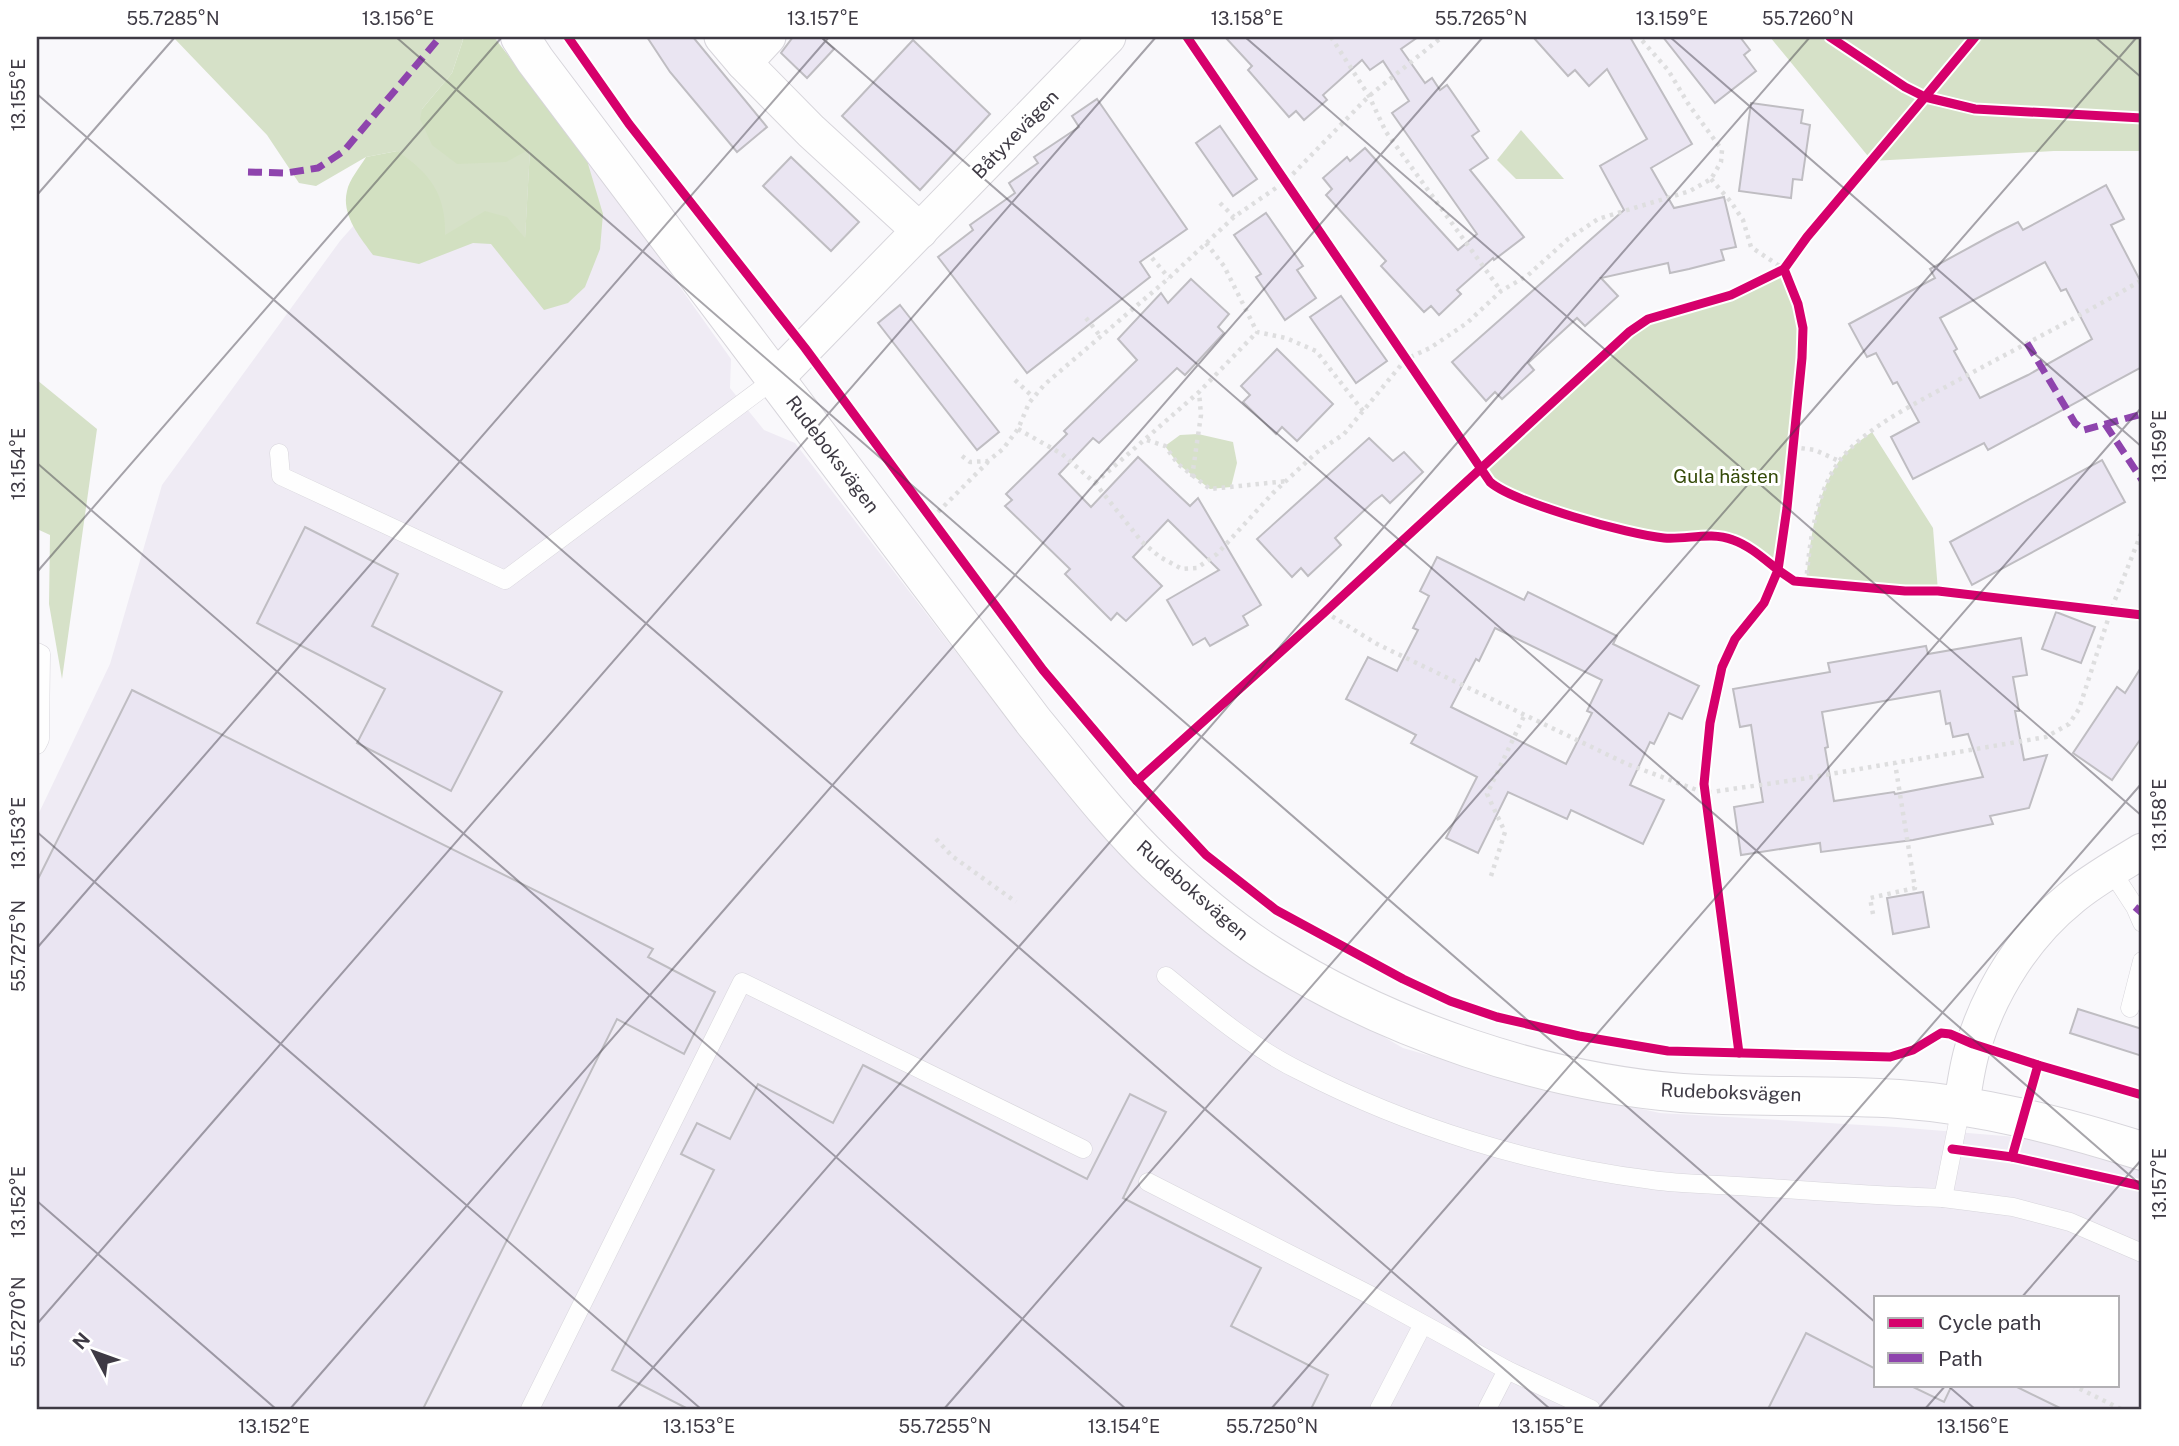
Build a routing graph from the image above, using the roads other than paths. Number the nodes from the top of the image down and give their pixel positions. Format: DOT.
graph roads {
  1 [pos="520,37"];
  2 [pos="722,37"];
  3 [pos="768,37"];
  4 [pos="1108,37"];
  5 [pos="744,63"];
  6 [pos="920,231"];
  7 [pos="776,378"];
  8 [pos="279,453"];
  9 [pos="37,652"];
  10 [pos="37,745"];
  11 [pos="2142,851"];
  12 [pos="2111,870"];
  13 [pos="2142,923"];
  14 [pos="2142,961"];
  15 [pos="1166,976"];
  16 [pos="2130,1008"];
  17 [pos="1961,1107"];
  18 [pos="1083,1149"];
  19 [pos="2142,1151"];
  20 [pos="1148,1182"];
  21 [pos="1943,1198"];
  22 [pos="2142,1253"];
  23 [pos="1422,1326"];
  24 [pos="1507,1370"];
  25 [pos="530,1409"];
  26 [pos="1379,1409"];
  27 [pos="1487,1409"];
  28 [pos="1591,1409"];
  1 -- 7 [label="street, Rudeboksvägen"];
  2 -- 5 [label="street"];
  3 -- 5 [label="street"];
  4 -- 6 [label="street, Båtyxevägen"];
  5 -- 6 [label="street"];
  6 -- 7 [label="street, Båtyxevägen"];
  7 -- 8 [label="lane"];
  7 -- 17 [label="street, Rudeboksvägen"];
  9 -- 10 [label="lane"];
  11 -- 12 [label="street"];
  12 -- 13 [label="lane"];
  12 -- 17 [label="street"];
  14 -- 16 [label="lane"];
  15 -- 21 [label="lane"];
  17 -- 19 [label="street, Rudeboksvägen"];
  17 -- 21 [label="lane"];
  18 -- 25 [label="lane"];
  20 -- 23 [label="lane"];
  21 -- 22 [label="lane"];
  23 -- 24 [label="lane"];
  23 -- 26 [label="lane"];
  24 -- 27 [label="lane"];
  24 -- 28 [label="lane"];
}
